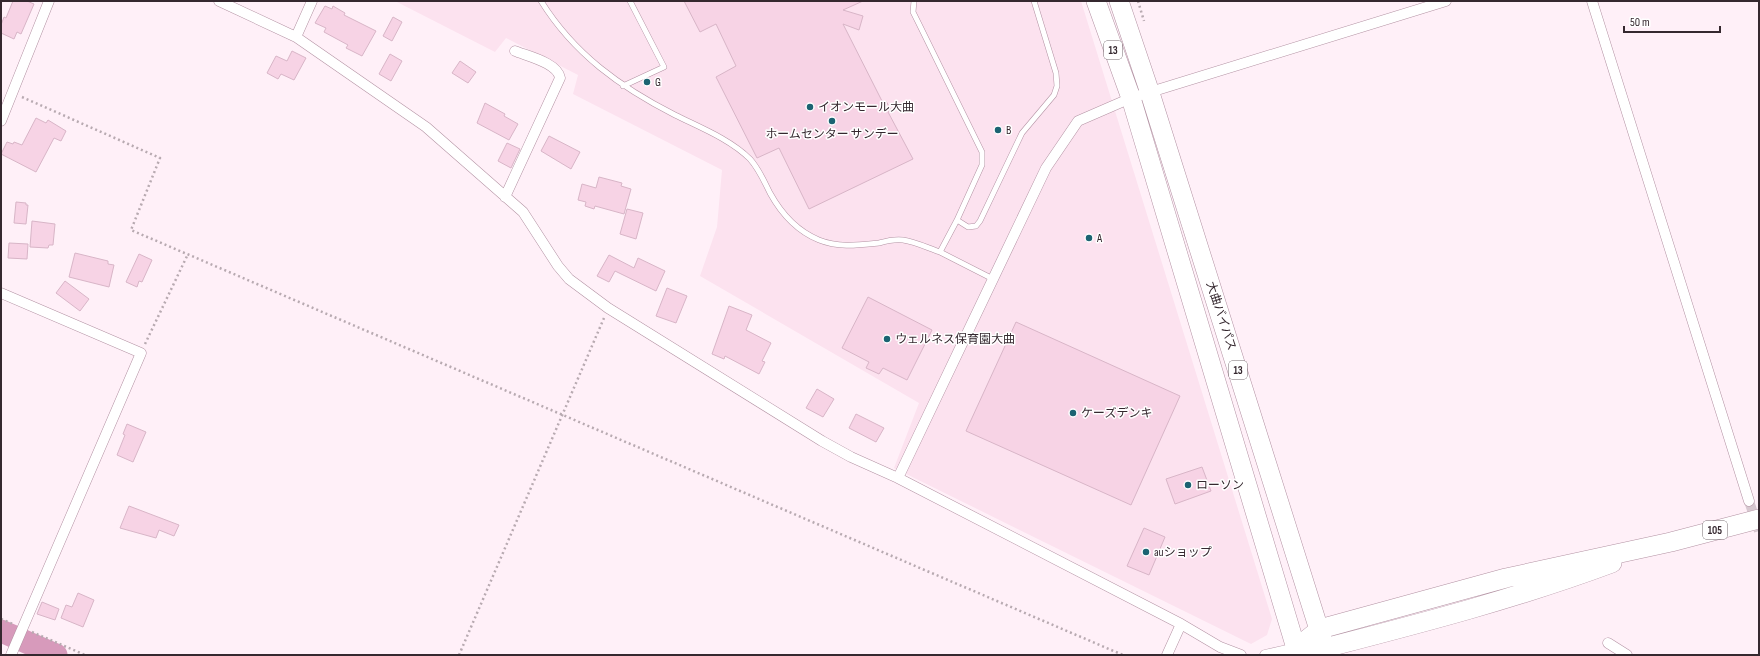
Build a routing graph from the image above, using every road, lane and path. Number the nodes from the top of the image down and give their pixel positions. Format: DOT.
graph roads {
  1 [pos="49,1"];
  2 [pos="219,1"];
  3 [pos="312,1"];
  4 [pos="541,1"];
  5 [pos="630,1"];
  6 [pos="914,1"];
  7 [pos="1034,1"];
  8 [pos="1096,1"];
  9 [pos="1119,1"];
  10 [pos="1446,1"];
  11 [pos="1592,1"];
  12 [pos="296,37"];
  13 [pos="514,51"];
  14 [pos="623,86"];
  15 [pos="12,93"];
  16 [pos="1150,93"];
  17 [pos="1131,98"];
  18 [pos="1,121"];
  19 [pos="505,196"];
  20 [pos="957,220"];
  21 [pos="940,252"];
  22 [pos="188,254"];
  23 [pos="994,278"];
  24 [pos="1,293"];
  25 [pos="608,308"];
  26 [pos="141,353"];
  27 [pos="561,414"];
  28 [pos="898,478"];
  29 [pos="1749,501"];
  30 [pos="1759,519"];
  31 [pos="1671,542"];
  32 [pos="1181,624"];
  33 [pos="1320,629"];
  34 [pos="21,631"];
  35 [pos="1608,643"];
  36 [pos="1297,651"];
  37 [pos="12,652"];
  38 [pos="1326,652"];
  39 [pos="85,655"];
  40 [pos="459,655"];
  41 [pos="1123,655"];
  42 [pos="1167,655"];
  43 [pos="1241,655"];
  44 [pos="1265,655"];
  45 [pos="1627,655"];
  1 -- 15 [label="street"];
  2 -- 12 [label="street"];
  3 -- 12 [label="street"];
  4 -- 14 [label="lane"];
  5 -- 14 [label="lane"];
  6 -- 20 [label="lane"];
  7 -- 20 [label="lane"];
  8 -- 17 [label="highway, 大曲バイパス / 13"];
  9 -- 16 [label="highway, 大曲バイパス / 13"];
  10 -- 16 [label="street"];
  11 -- 29 [label="street"];
  12 -- 19 [label="street"];
  13 -- 19 [label="street"];
  14 -- 21 [label="lane"];
  15 -- 18 [label="street"];
  15 -- 22 [label="path"];
  16 -- 17 [label="street"];
  16 -- 33 [label="highway, 大曲バイパス / 13"];
  17 -- 23 [label="street"];
  17 -- 36 [label="highway, 大曲バイパス / 13"];
  19 -- 25 [label="street"];
  20 -- 21 [label="lane"];
  21 -- 23 [label="lane"];
  22 -- 26 [label="path"];
  22 -- 27 [label="path"];
  23 -- 28 [label="street"];
  24 -- 26 [label="street"];
  25 -- 27 [label="path"];
  25 -- 28 [label="street"];
  26 -- 34 [label="street"];
  27 -- 40 [label="path"];
  27 -- 41 [label="path"];
  28 -- 32 [label="street"];
  30 -- 31 [label="highway, 105"];
  31 -- 33 [label="highway"];
  31 -- 38 [label="highway"];
  32 -- 42 [label="street"];
  32 -- 43 [label="street"];
  33 -- 36 [label="highway"];
  33 -- 38 [label="highway, 大曲バイパス / 13"];
  34 -- 37 [label="street"];
  34 -- 39 [label="path"];
  35 -- 45 [label="street"];
  36 -- 38 [label="highway"];
  36 -- 44 [label="street"];
}
